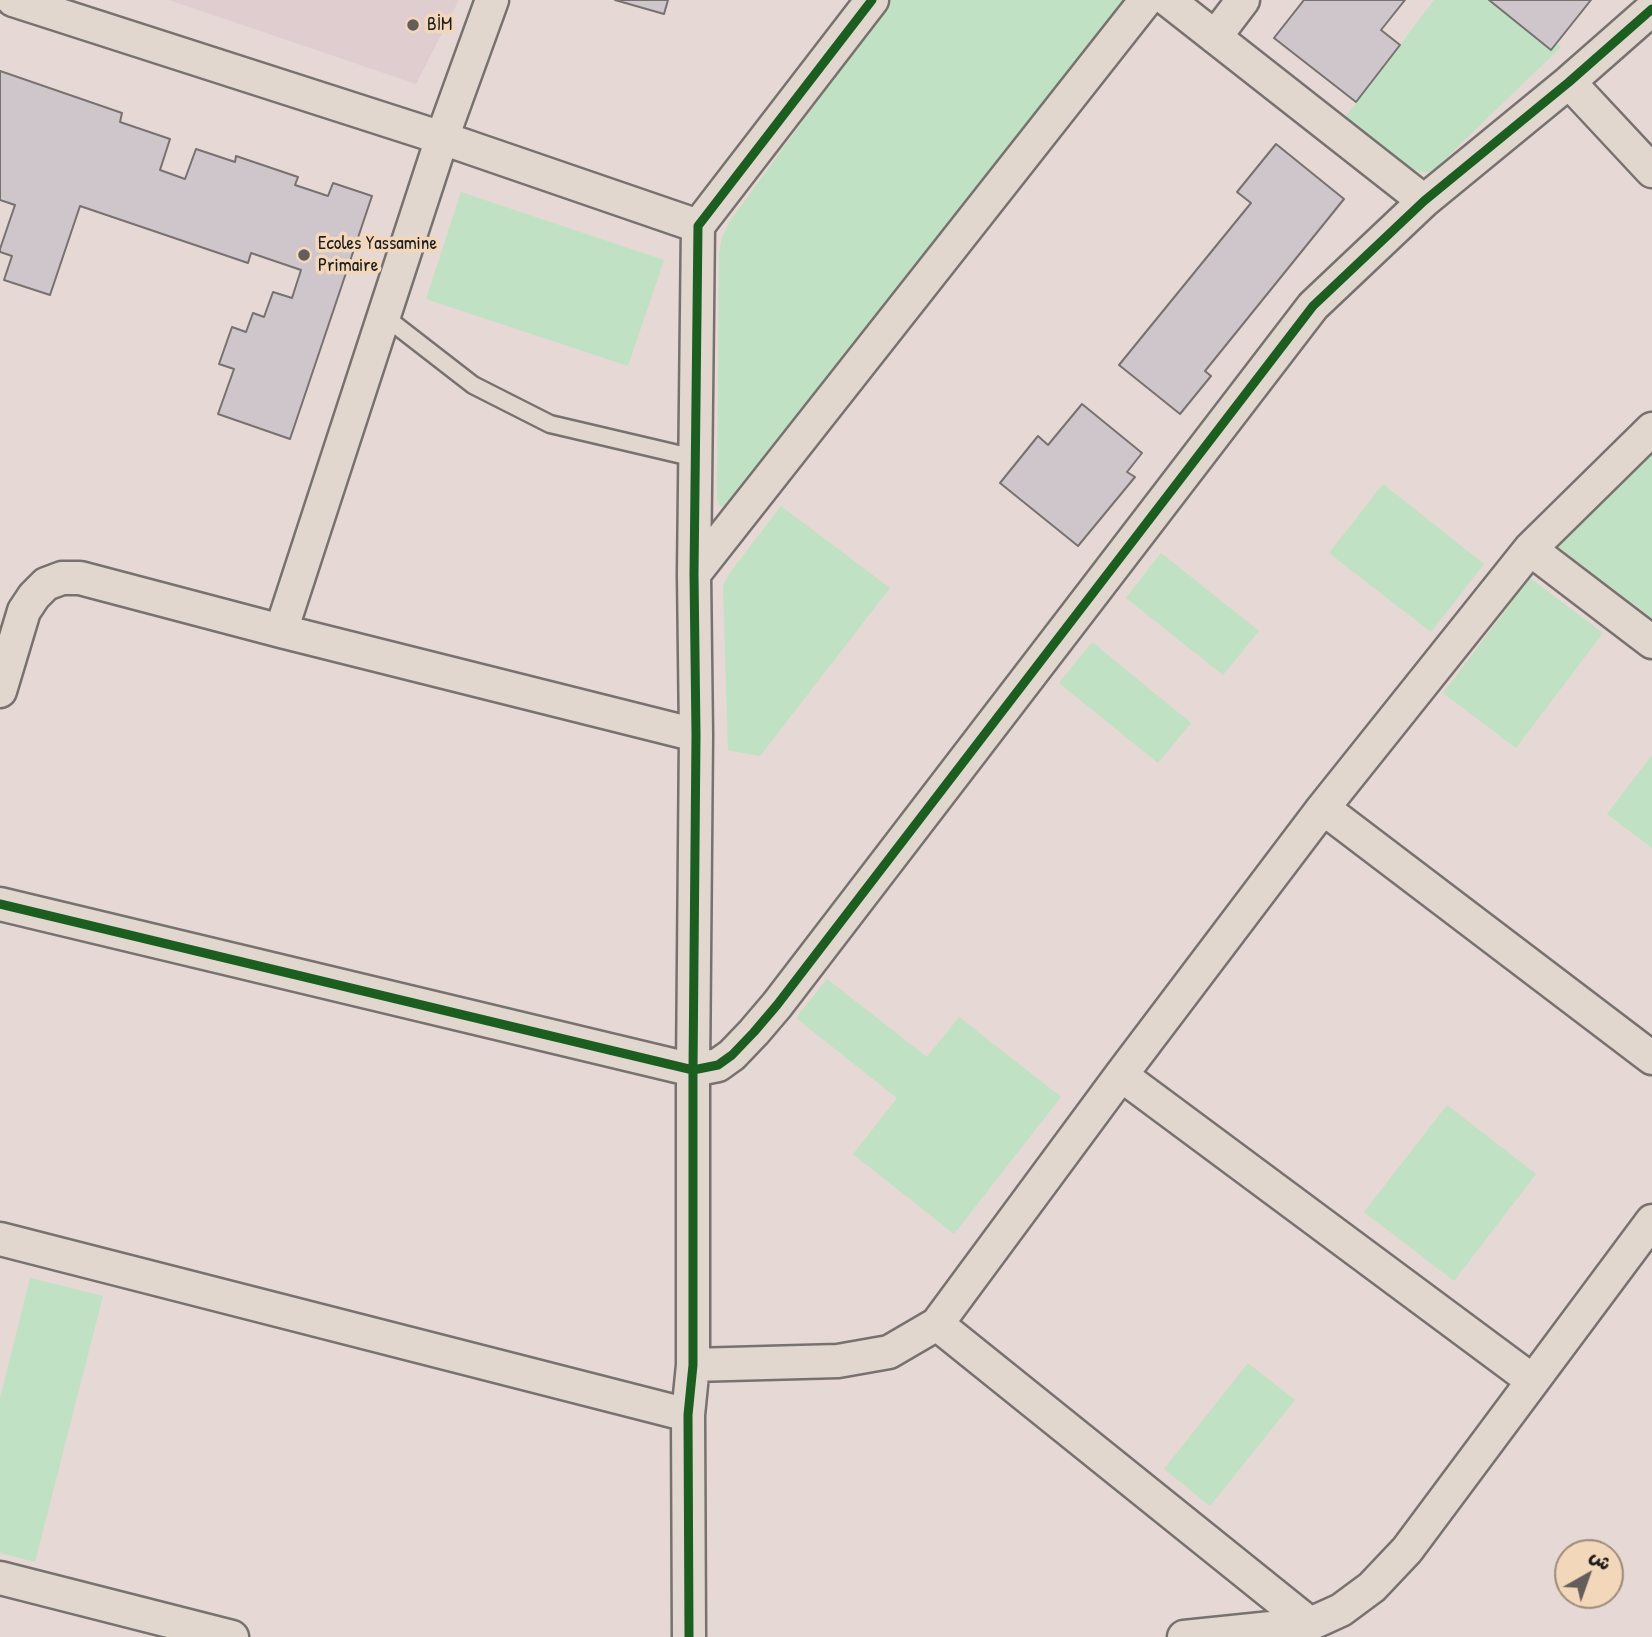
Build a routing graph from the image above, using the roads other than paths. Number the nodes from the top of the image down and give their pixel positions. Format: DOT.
graph roads {
  1 [pos="13,0"];
  2 [pos="492,0"];
  3 [pos="872,0"];
  4 [pos="1146,0"];
  5 [pos="1168,0"];
  6 [pos="1243,0"];
  7 [pos="1652,9"];
  8 [pos="1215,37"];
  9 [pos="1569,82"];
  10 [pos="442,138"];
  11 [pos="1652,171"];
  12 [pos="1424,201"];
  13 [pos="698,226"];
  14 [pos="384,316"];
  15 [pos="1652,429"];
  16 [pos="695,458"];
  17 [pos="1530,549"];
  18 [pos="694,574"];
  19 [pos="281,631"];
  20 [pos="1652,642"];
  21 [pos="0,691"];
  22 [pos="696,735"];
  23 [pos="1323,808"];
  24 [pos="0,904"];
  25 [pos="1652,1058"];
  26 [pos="693,1070"];
  27 [pos="1121,1075"];
  28 [pos="1652,1221"];
  29 [pos="0,1239"];
  30 [pos="937,1324"];
  31 [pos="693,1365"];
  32 [pos="1533,1381"];
  33 [pos="688,1415"];
  34 [pos="0,1578"];
  35 [pos="1310,1624"];
  36 [pos="232,1637"];
  37 [pos="689,1637"];
  38 [pos="1184,1637"];
  1 -- 10 [label="street"];
  2 -- 10 [label="street"];
  3 -- 13 [label="street"];
  4 -- 18 [label="street"];
  5 -- 8 [label="street"];
  6 -- 8 [label="street"];
  7 -- 9 [label="street"];
  8 -- 12 [label="street"];
  9 -- 11 [label="street"];
  9 -- 12 [label="street"];
  10 -- 13 [label="street"];
  10 -- 14 [label="street"];
  12 -- 26 [label="street"];
  13 -- 16 [label="street"];
  14 -- 16 [label="lane"];
  14 -- 19 [label="street"];
  15 -- 17 [label="street"];
  16 -- 18 [label="street"];
  17 -- 20 [label="street"];
  17 -- 23 [label="street"];
  18 -- 22 [label="street"];
  19 -- 21 [label="street"];
  19 -- 22 [label="street"];
  22 -- 26 [label="street"];
  23 -- 25 [label="street"];
  23 -- 27 [label="street"];
  24 -- 26 [label="street"];
  26 -- 31 [label="street"];
  27 -- 30 [label="street"];
  27 -- 32 [label="street"];
  28 -- 32 [label="street"];
  29 -- 33 [label="street"];
  30 -- 31 [label="street"];
  30 -- 35 [label="street"];
  31 -- 33 [label="street"];
  32 -- 35 [label="street"];
  33 -- 37 [label="street"];
  34 -- 36 [label="street"];
  35 -- 38 [label="street"];
}
